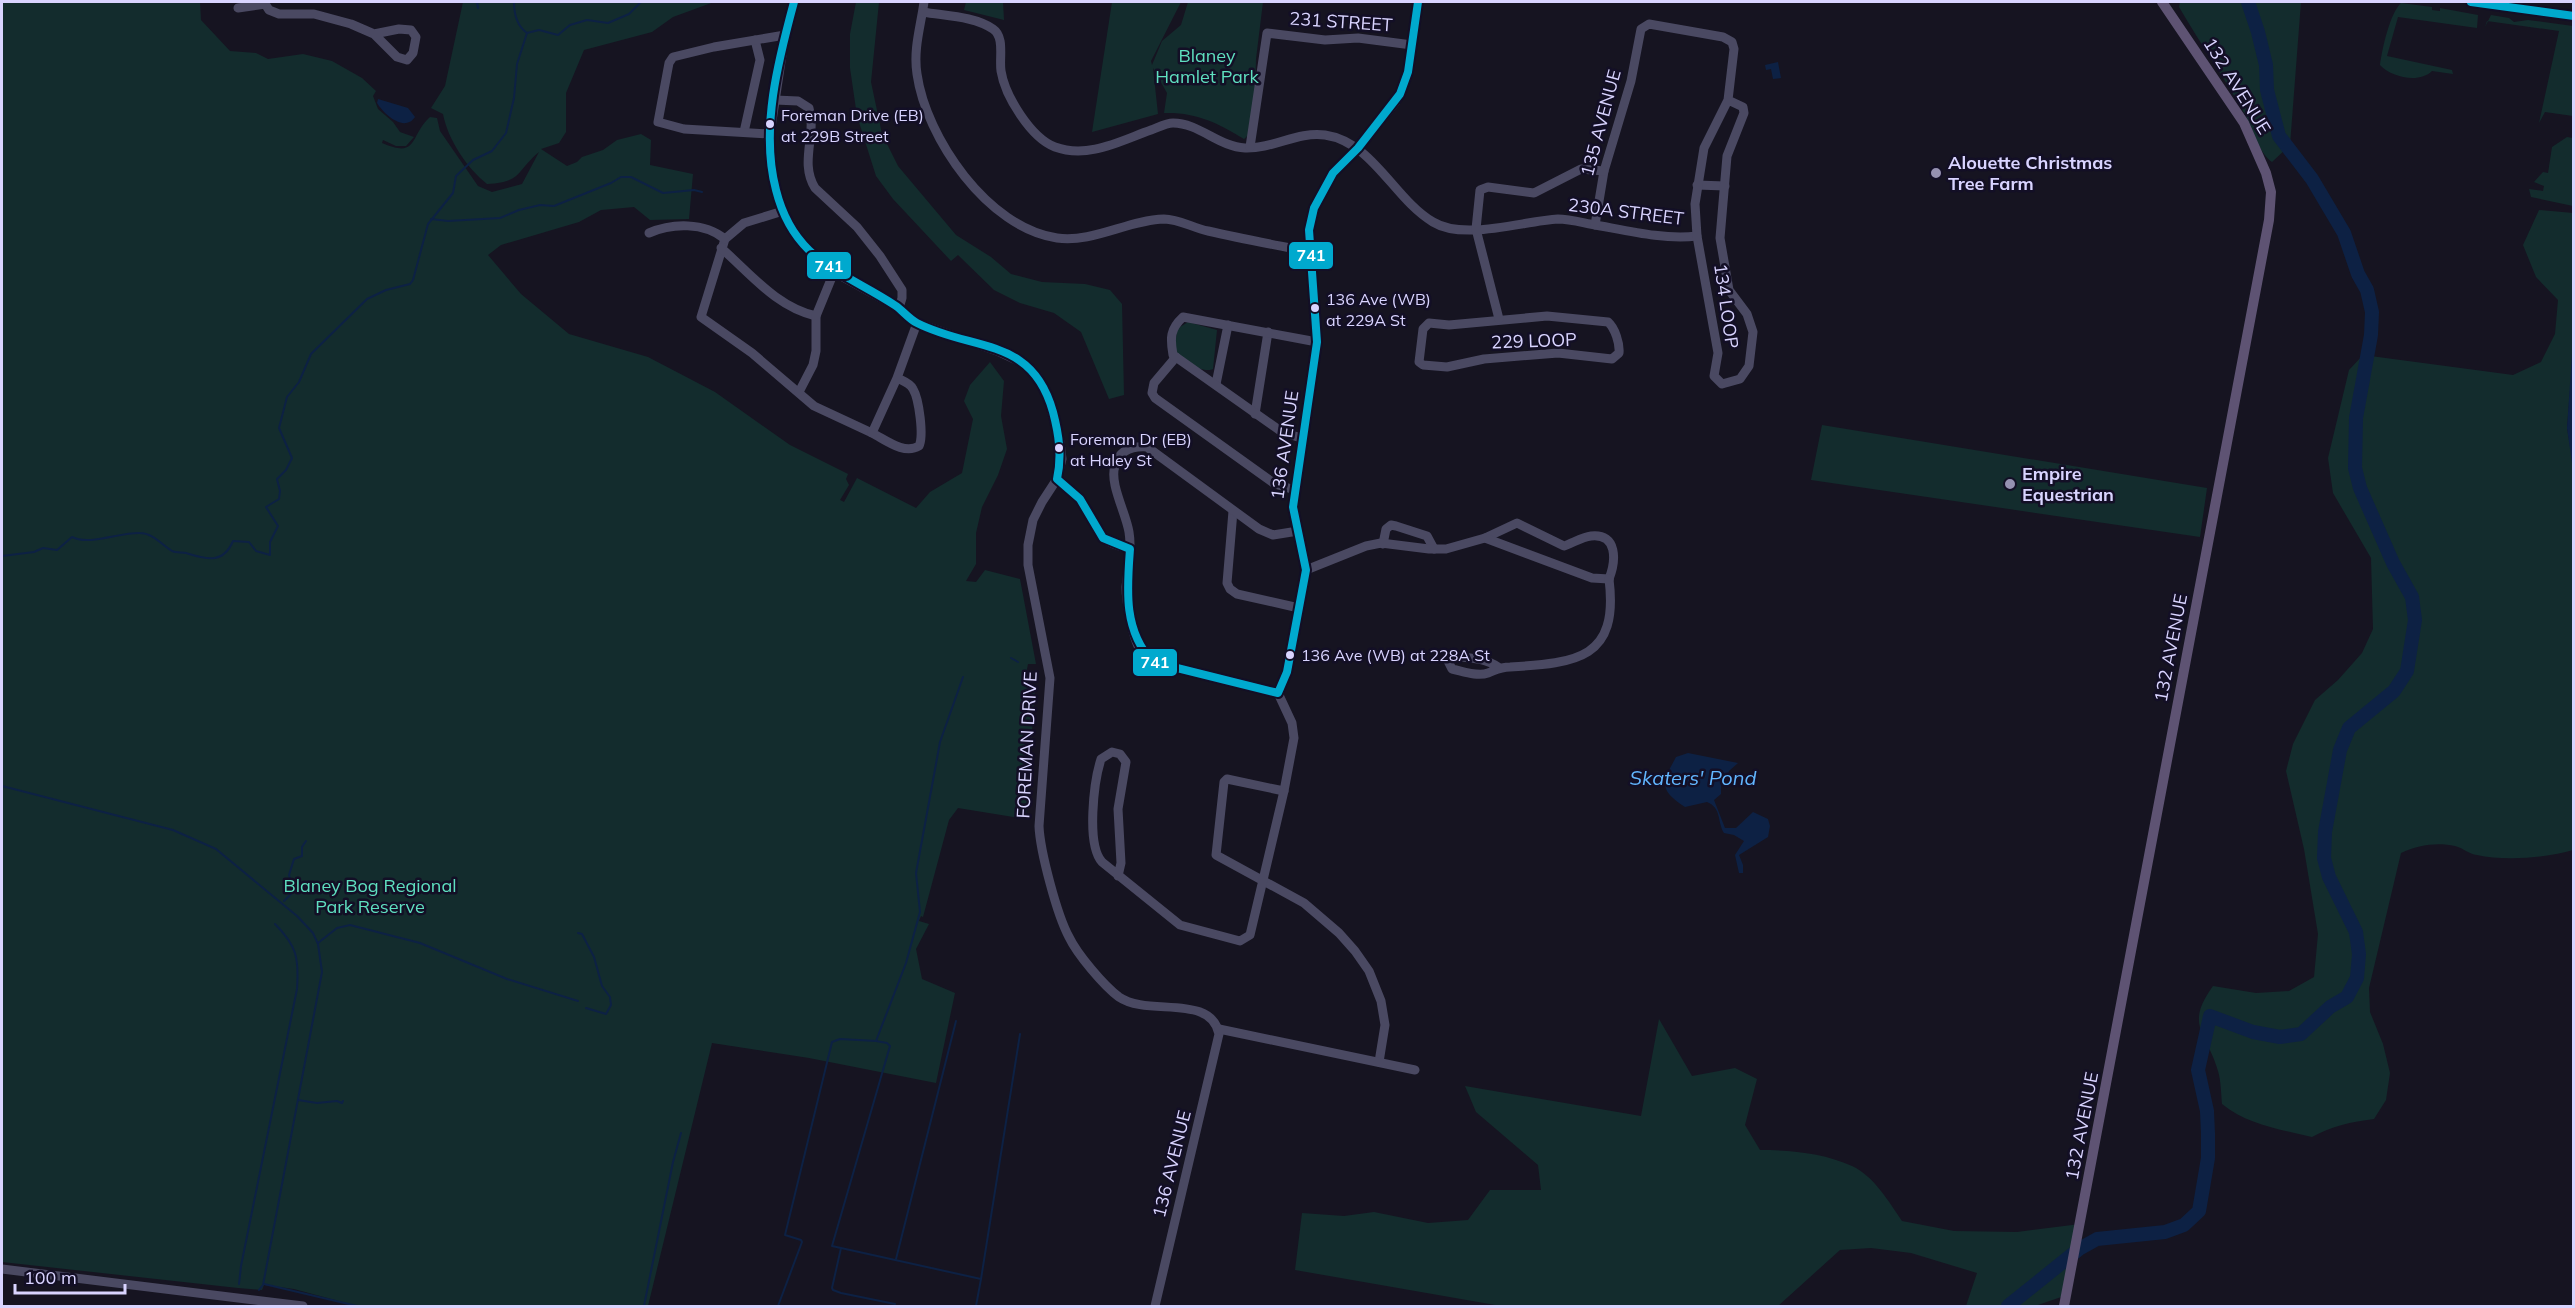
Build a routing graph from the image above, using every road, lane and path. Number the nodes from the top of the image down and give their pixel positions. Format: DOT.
graph roads {
  1 [pos="794,2"];
  2 [pos="1418,2"];
  3 [pos="2162,2"];
  4 [pos="2172,2"];
  5 [pos="2471,2"];
  6 [pos="264,3"];
  7 [pos="923,7"];
  8 [pos="238,8"];
  9 [pos="2574,15"];
  10 [pos="2175,18"];
  11 [pos="374,34"];
  12 [pos="784,35"];
  13 [pos="755,40"];
  14 [pos="1731,42"];
  15 [pos="1412,45"];
  16 [pos="775,99"];
  17 [pos="1728,100"];
  18 [pos="744,132"];
  19 [pos="770,134"];
  20 [pos="1250,147"];
  21 [pos="1358,148"];
  22 [pos="1604,171"];
  23 [pos="1697,185"];
  24 [pos="1725,186"];
  25 [pos="783,210"];
  26 [pos="1595,225"];
  27 [pos="1476,229"];
  28 [pos="649,232"];
  29 [pos="1697,236"];
  30 [pos="723,243"];
  31 [pos="1311,252"];
  32 [pos="834,272"];
  33 [pos="899,308"];
  34 [pos="816,316"];
  35 [pos="1499,319"];
  36 [pos="917,323"];
  37 [pos="1228,325"];
  38 [pos="1268,332"];
  39 [pos="1317,342"];
  40 [pos="1176,357"];
  41 [pos="897,378"];
  42 [pos="1216,384"];
  43 [pos="799,392"];
  44 [pos="1255,414"];
  45 [pos="872,433"];
  46 [pos="1301,438"];
  47 [pos="1057,480"];
  48 [pos="1294,490"];
  49 [pos="1233,510"];
  50 [pos="1298,531"];
  51 [pos="1485,538"];
  52 [pos="1383,544"];
  53 [pos="1130,549"];
  54 [pos="1434,549"];
  55 [pos="1306,570"];
  56 [pos="1609,579"];
  57 [pos="1299,608"];
  58 [pos="1498,667"];
  59 [pos="1278,693"];
  60 [pos="1284,791"];
  61 [pos="1118,876"];
  62 [pos="1262,881"];
  63 [pos="1219,1029"];
  64 [pos="1379,1062"];
  65 [pos="1415,1070"];
  66 [pos="2,1269"];
  67 [pos="303,1306"];
  68 [pos="1155,1306"];
  69 [pos="2064,1306"];
  1 -- 12 [label="street, FOREMAN DRIVE"];
  2 -- 15 [label="street, 136 AVENUE"];
  3 -- 10 [label="main road, 132 AVENUE"];
  4 -- 10 [label="main road, 132 AVENUE"];
  5 -- 9 [label="main road"];
  6 -- 8 [label="street"];
  6 -- 11 [label="street"];
  7 -- 20 [label="street, 230A STREET"];
  7 -- 31 [label="street"];
  10 -- 69 [label="main road, 132 AVENUE"];
  11 -- 11 [label="street"];
  12 -- 13 [label="street"];
  12 -- 16 [label="street, FOREMAN DRIVE"];
  13 -- 18 [label="street"];
  13 -- 18 [label="street"];
  14 -- 17 [label="street, 134 LOOP"];
  14 -- 22 [label="street, 135 AVENUE"];
  15 -- 20 [label="street, 231 STREET"];
  15 -- 21 [label="street, 136 AVENUE"];
  16 -- 19 [label="street, FOREMAN DRIVE"];
  16 -- 33 [label="street"];
  17 -- 23 [label="street, 134 LOOP"];
  17 -- 24 [label="street, 134 LOOP"];
  18 -- 19 [label="street"];
  19 -- 25 [label="street, FOREMAN DRIVE"];
  20 -- 21 [label="street, 230A STREET"];
  21 -- 27 [label="street, 230A STREET"];
  21 -- 31 [label="street, 136 AVENUE"];
  22 -- 26 [label="street, 135 AVENUE"];
  22 -- 27 [label="street"];
  23 -- 24 [label="street"];
  23 -- 29 [label="street, 134 LOOP"];
  24 -- 29 [label="street, 134 LOOP"];
  25 -- 30 [label="street"];
  25 -- 32 [label="street, FOREMAN DRIVE"];
  26 -- 27 [label="street, 230A STREET"];
  26 -- 29 [label="street, 230A STREET"];
  27 -- 35 [label="street"];
  28 -- 30 [label="street"];
  30 -- 34 [label="street"];
  30 -- 43 [label="street"];
  31 -- 39 [label="street, 136 AVENUE"];
  32 -- 33 [label="street, FOREMAN DRIVE"];
  32 -- 34 [label="street"];
  33 -- 36 [label="street, FOREMAN DRIVE"];
  34 -- 43 [label="street"];
  35 -- 35 [label="street, 229 LOOP"];
  36 -- 41 [label="street"];
  36 -- 47 [label="street, FOREMAN DRIVE"];
  37 -- 38 [label="street"];
  37 -- 40 [label="street"];
  37 -- 42 [label="street"];
  38 -- 39 [label="street"];
  38 -- 44 [label="street"];
  39 -- 46 [label="street, 136 AVENUE"];
  40 -- 42 [label="street"];
  40 -- 48 [label="street"];
  41 -- 45 [label="street"];
  41 -- 45 [label="street"];
  42 -- 44 [label="street"];
  43 -- 45 [label="street"];
  44 -- 46 [label="street"];
  46 -- 48 [label="street, 136 AVENUE"];
  47 -- 53 [label="street"];
  47 -- 63 [label="street, FOREMAN DRIVE"];
  48 -- 50 [label="street, 136 AVENUE"];
  49 -- 50 [label="street"];
  49 -- 53 [label="street"];
  49 -- 57 [label="street"];
  50 -- 55 [label="street, 136 AVENUE"];
  51 -- 54 [label="street"];
  51 -- 56 [label="street"];
  51 -- 56 [label="street"];
  52 -- 54 [label="street"];
  52 -- 54 [label="street"];
  52 -- 55 [label="street"];
  53 -- 59 [label="street"];
  55 -- 57 [label="street, 136 AVENUE"];
  56 -- 58 [label="street"];
  57 -- 59 [label="street, 136 AVENUE"];
  58 -- 58 [label="street"];
  59 -- 60 [label="street"];
  60 -- 62 [label="street"];
  60 -- 62 [label="street"];
  61 -- 61 [label="street"];
  61 -- 62 [label="street"];
  62 -- 64 [label="street"];
  63 -- 64 [label="street, FOREMAN DRIVE"];
  63 -- 68 [label="street, 136 AVENUE"];
  64 -- 65 [label="street, FOREMAN DRIVE"];
  66 -- 67 [label="street"];
}
